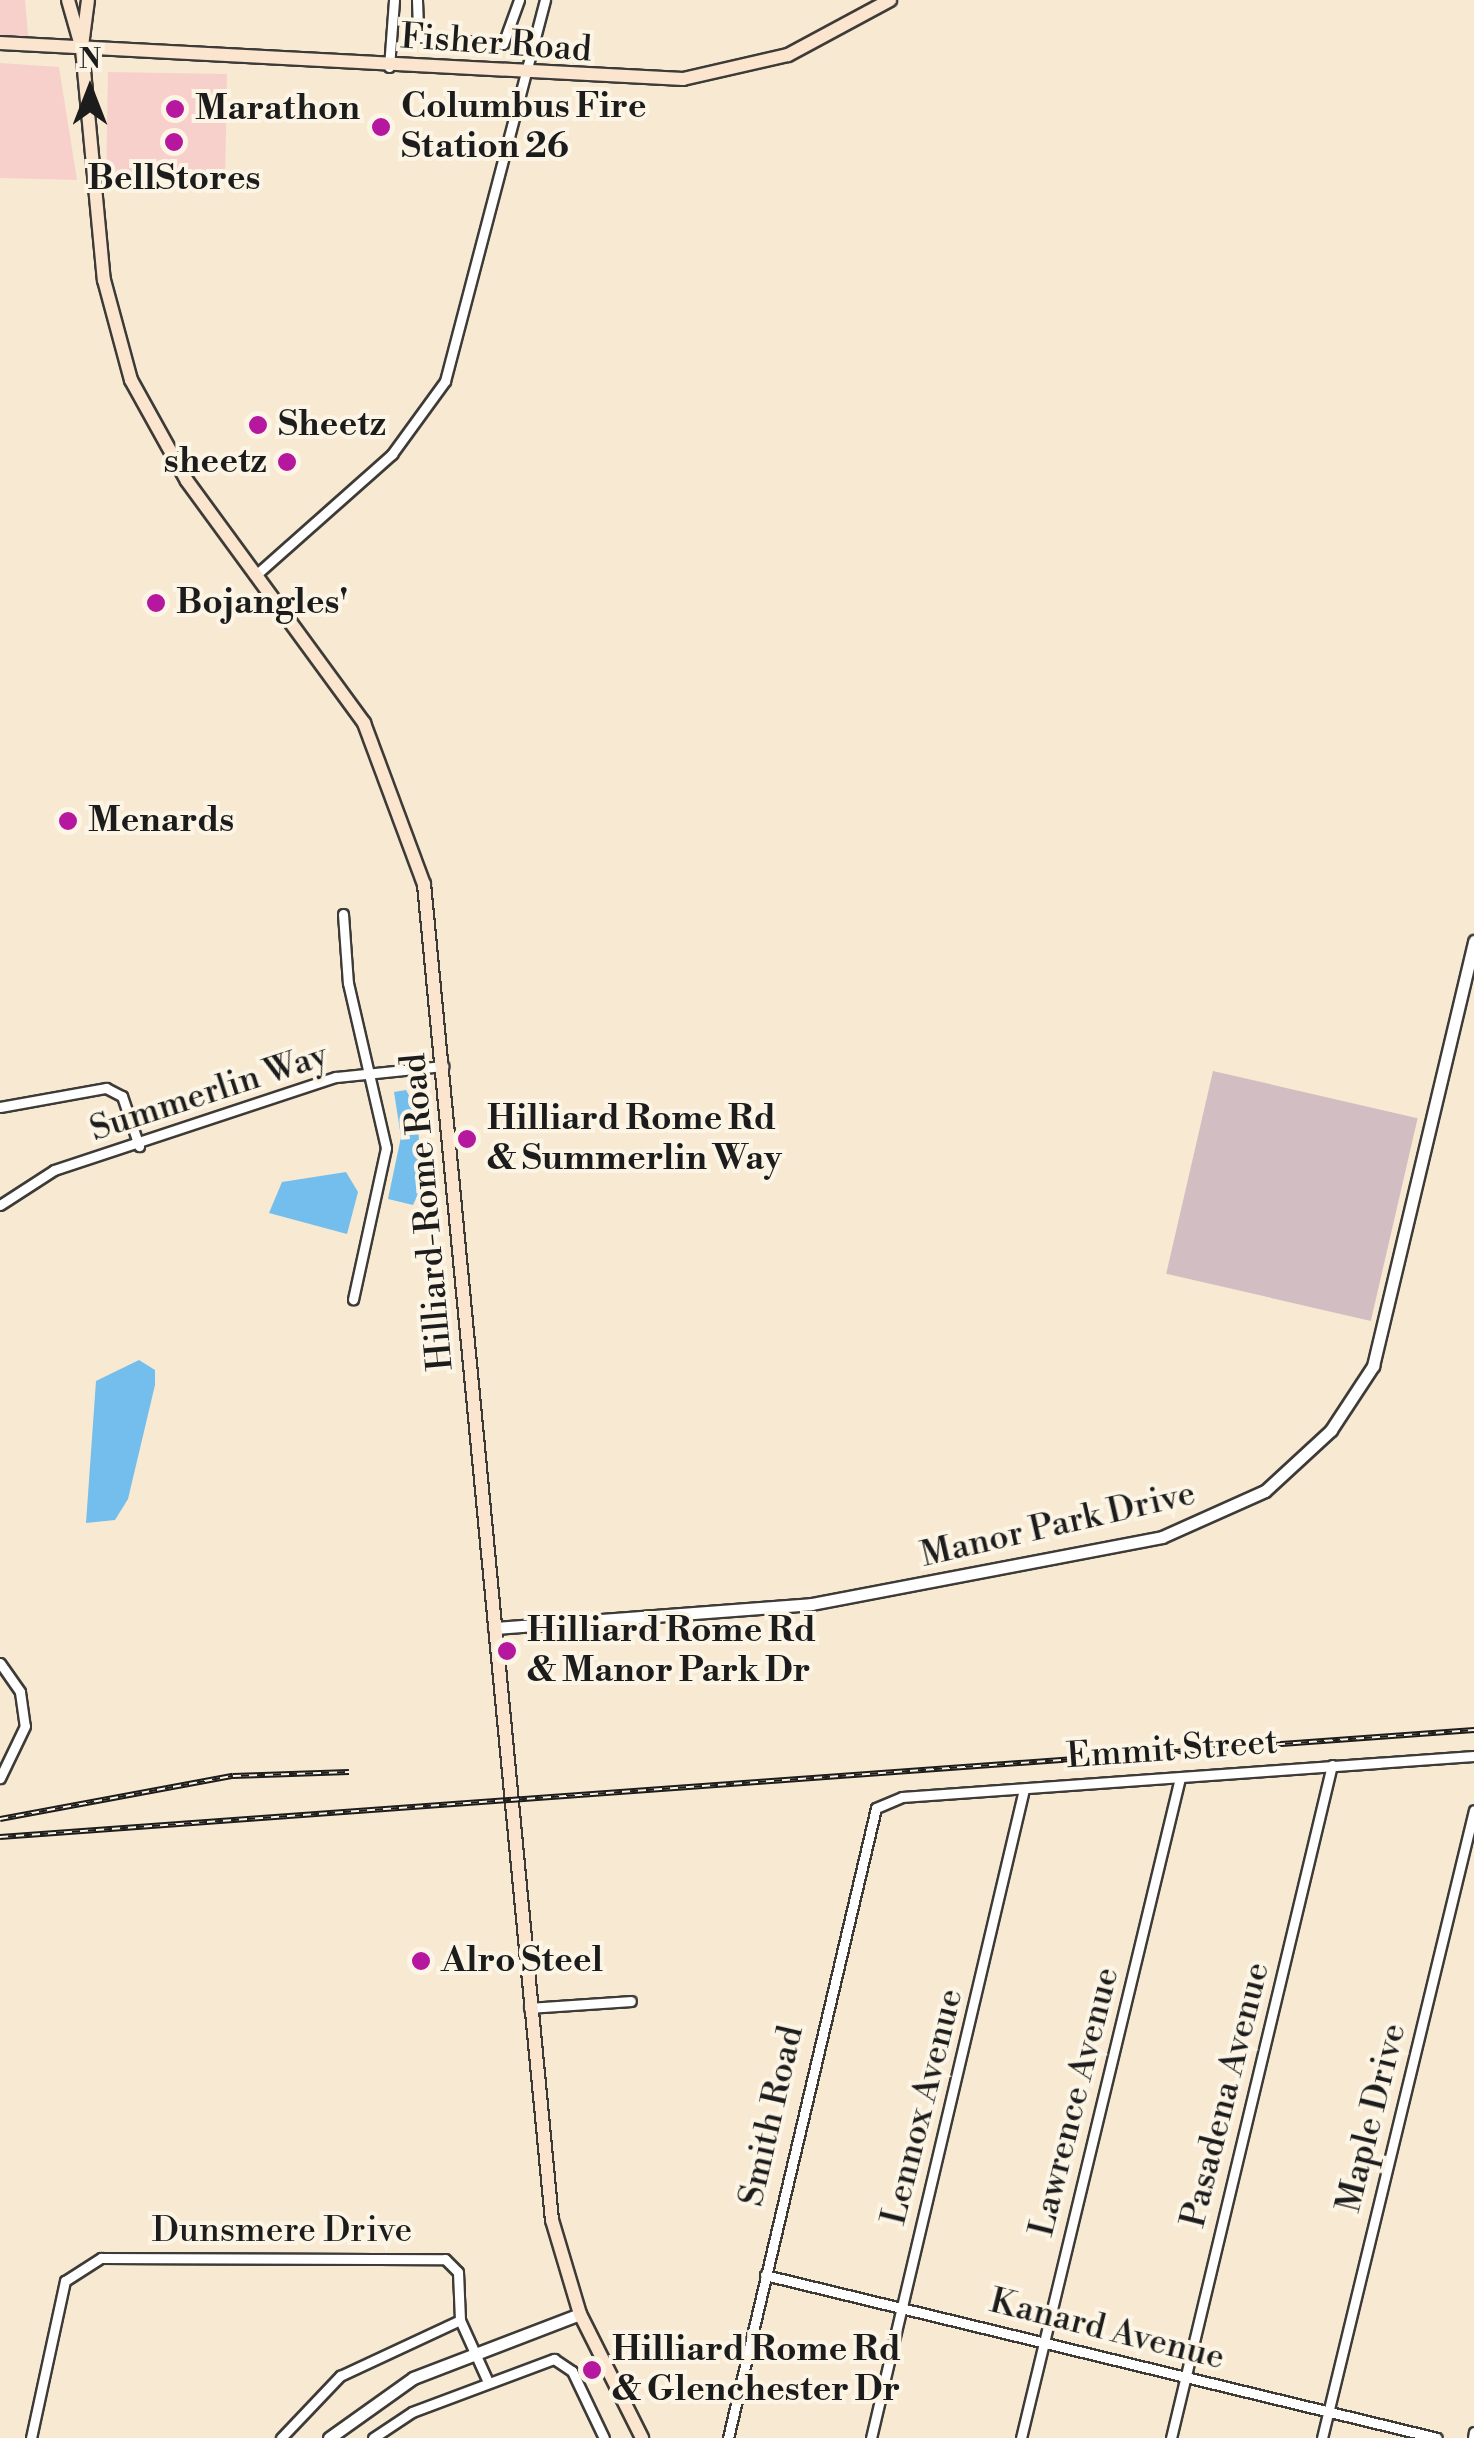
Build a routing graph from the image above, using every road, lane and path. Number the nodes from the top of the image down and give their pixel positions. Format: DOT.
graph roads {
  1 [pos="68,0"];
  2 [pos="88,0"];
  3 [pos="394,0"];
  4 [pos="417,0"];
  5 [pos="518,0"];
  6 [pos="545,0"];
  7 [pos="890,0"];
  8 [pos="0,43"];
  9 [pos="82,48"];
  10 [pos="389,67"];
  11 [pos="526,76"];
  12 [pos="257,574"];
  13 [pos="343,914"];
  14 [pos="1474,940"];
  15 [pos="446,1066"];
  16 [pos="372,1072"];
  17 [pos="0,1107"];
  18 [pos="139,1146"];
  19 [pos="0,1205"];
  20 [pos="353,1300"];
  21 [pos="494,1628"];
  22 [pos="0,1663"];
  23 [pos="1474,1756"];
  24 [pos="1332,1765"];
  25 [pos="0,1778"];
  26 [pos="1180,1778"];
  27 [pos="1024,1790"];
  28 [pos="876,1808"];
  29 [pos="1474,1810"];
  30 [pos="631,2001"];
  31 [pos="529,2008"];
  32 [pos="765,2275"];
  33 [pos="903,2310"];
  34 [pos="580,2314"];
  35 [pos="460,2320"];
  36 [pos="1045,2343"];
  37 [pos="477,2352"];
  38 [pos="1186,2377"];
  39 [pos="488,2382"];
  40 [pos="1329,2412"];
  41 [pos="31,2438"];
  42 [pos="281,2438"];
  43 [pos="329,2438"];
  44 [pos="372,2438"];
  45 [pos="604,2438"];
  46 [pos="642,2438"];
  47 [pos="728,2438"];
  48 [pos="871,2438"];
  49 [pos="1022,2438"];
  50 [pos="1172,2438"];
  51 [pos="1322,2438"];
  52 [pos="1437,2438"];
  1 -- 9 [label="main road, Hilliard-Rome Road"];
  2 -- 9 [label="main road, Hilliard-Rome Road"];
  3 -- 10 [label="street"];
  4 -- 5 [label="street"];
  6 -- 11 [label="street"];
  7 -- 11 [label="main road, Fisher Road"];
  8 -- 9 [label="main road, Fisher Road"];
  9 -- 10 [label="main road, Fisher Road"];
  9 -- 12 [label="main road, Hilliard-Rome Road"];
  10 -- 11 [label="main road, Fisher Road"];
  11 -- 12 [label="street"];
  12 -- 15 [label="main road, Hilliard-Rome Road"];
  13 -- 16 [label="street"];
  14 -- 21 [label="street, Manor Park Drive"];
  15 -- 16 [label="street, Summerlin Way"];
  15 -- 21 [label="main road, Hilliard-Rome Road"];
  16 -- 18 [label="street, Summerlin Way"];
  16 -- 20 [label="street"];
  17 -- 18 [label="street"];
  18 -- 19 [label="street, Summerlin Way"];
  21 -- 31 [label="main road, Hilliard-Rome Road"];
  22 -- 25 [label="street"];
  23 -- 24 [label="street, Emmit Street"];
  24 -- 26 [label="street, Emmit Street"];
  24 -- 38 [label="street, Pasadena Avenue"];
  26 -- 27 [label="street, Emmit Street"];
  26 -- 36 [label="street, Lawrence Avenue"];
  27 -- 28 [label="street, Emmit Street"];
  27 -- 33 [label="street, Lennox Avenue"];
  28 -- 32 [label="street, Smith Road"];
  29 -- 40 [label="street, Maple Drive"];
  30 -- 31 [label="street"];
  31 -- 34 [label="main road, Hilliard-Rome Road"];
  32 -- 33 [label="street, Kanard Avenue"];
  32 -- 47 [label="street, Smith Road"];
  33 -- 36 [label="street, Kanard Avenue"];
  33 -- 48 [label="street, Lennox Avenue"];
  34 -- 37 [label="street"];
  34 -- 46 [label="main road, Hilliard-Rome Road"];
  35 -- 37 [label="street, Dunsmere Drive"];
  35 -- 41 [label="street, Dunsmere Drive"];
  35 -- 42 [label="street"];
  36 -- 38 [label="street, Kanard Avenue"];
  36 -- 49 [label="street, Lawrence Avenue"];
  37 -- 39 [label="street, Dunsmere Drive"];
  37 -- 43 [label="street"];
  38 -- 40 [label="street, Kanard Avenue"];
  38 -- 50 [label="street, Pasadena Avenue"];
  39 -- 44 [label="street"];
  39 -- 45 [label="street"];
  40 -- 51 [label="street, Maple Drive"];
  40 -- 52 [label="street, Kanard Avenue"];
}
